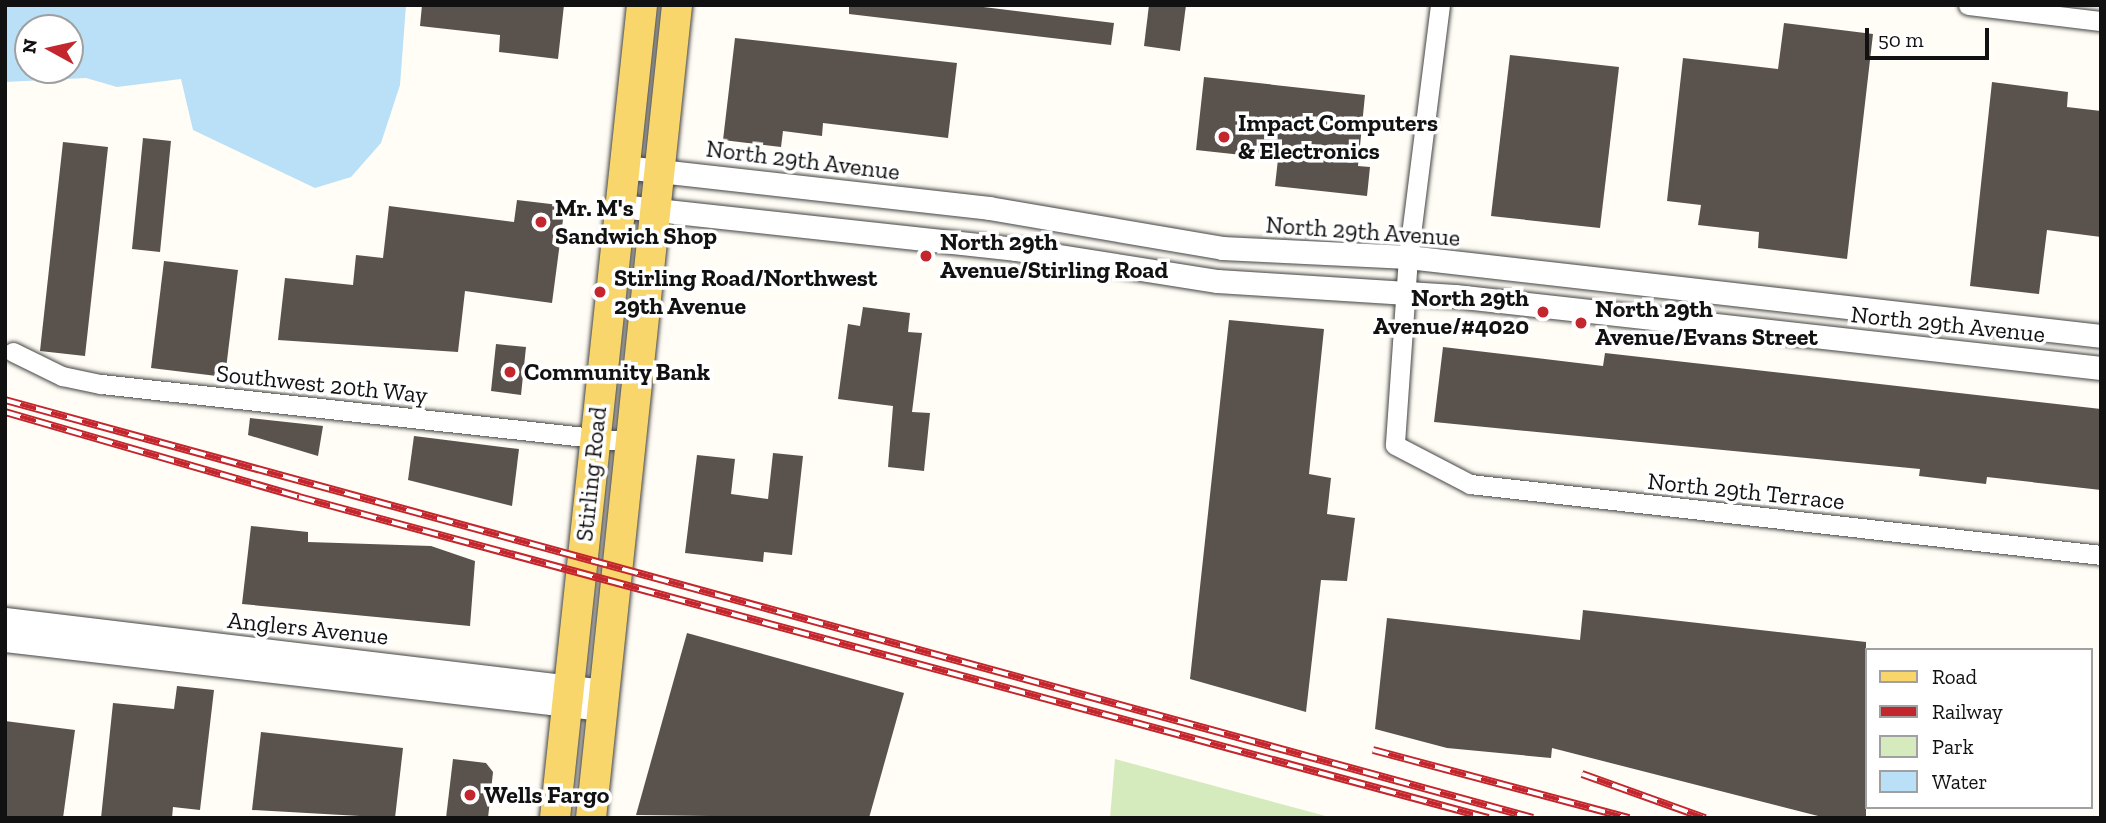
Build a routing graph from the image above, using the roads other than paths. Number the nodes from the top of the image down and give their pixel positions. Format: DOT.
graph roads {
  1 [pos="642,5"];
  2 [pos="677,5"];
  3 [pos="1440,5"];
  4 [pos="1968,5"];
  5 [pos="2101,21"];
  6 [pos="625,167"];
  7 [pos="659,169"];
  8 [pos="620,206"];
  9 [pos="655,209"];
  10 [pos="1408,257"];
  11 [pos="1406,295"];
  12 [pos="2101,336"];
  13 [pos="13,352"];
  14 [pos="2101,368"];
  15 [pos="595,439"];
  16 [pos="631,442"];
  17 [pos="2101,555"];
  18 [pos="5,620"];
  19 [pos="140,636"];
  20 [pos="5,640"];
  21 [pos="111,653"];
  22 [pos="568,695"];
  23 [pos="603,700"];
  24 [pos="555,818"];
  25 [pos="591,818"];
  1 -- 6 [label="main road, Stirling Road"];
  2 -- 7 [label="main road, Stirling Road"];
  3 -- 10 [label="street"];
  4 -- 5 [label="street"];
  6 -- 7 [label="street, North 29th Avenue"];
  6 -- 8 [label="main road, Stirling Road"];
  7 -- 9 [label="main road, Stirling Road"];
  7 -- 10 [label="street, North 29th Avenue"];
  8 -- 9 [label="street, North 29th Avenue"];
  8 -- 15 [label="main road, Stirling Road"];
  9 -- 11 [label="street, North 29th Avenue"];
  9 -- 16 [label="main road, Stirling Road"];
  10 -- 11 [label="street"];
  10 -- 12 [label="street, North 29th Avenue"];
  11 -- 14 [label="street, North 29th Avenue"];
  11 -- 17 [label="street, North 29th Terrace"];
  13 -- 15 [label="street, Southwest 20th Way"];
  15 -- 16 [label="street, Southwest 20th Way"];
  15 -- 22 [label="main road, Stirling Road"];
  16 -- 23 [label="main road, Stirling Road"];
  18 -- 19 [label="street, Anglers Avenue"];
  19 -- 21 [label="street"];
  19 -- 22 [label="street, Anglers Avenue"];
  20 -- 21 [label="street, Anglers Avenue"];
  21 -- 22 [label="street, Anglers Avenue"];
  22 -- 23 [label="street, Anglers Avenue"];
  22 -- 24 [label="main road, Stirling Road"];
  23 -- 25 [label="main road, Stirling Road"];
}
